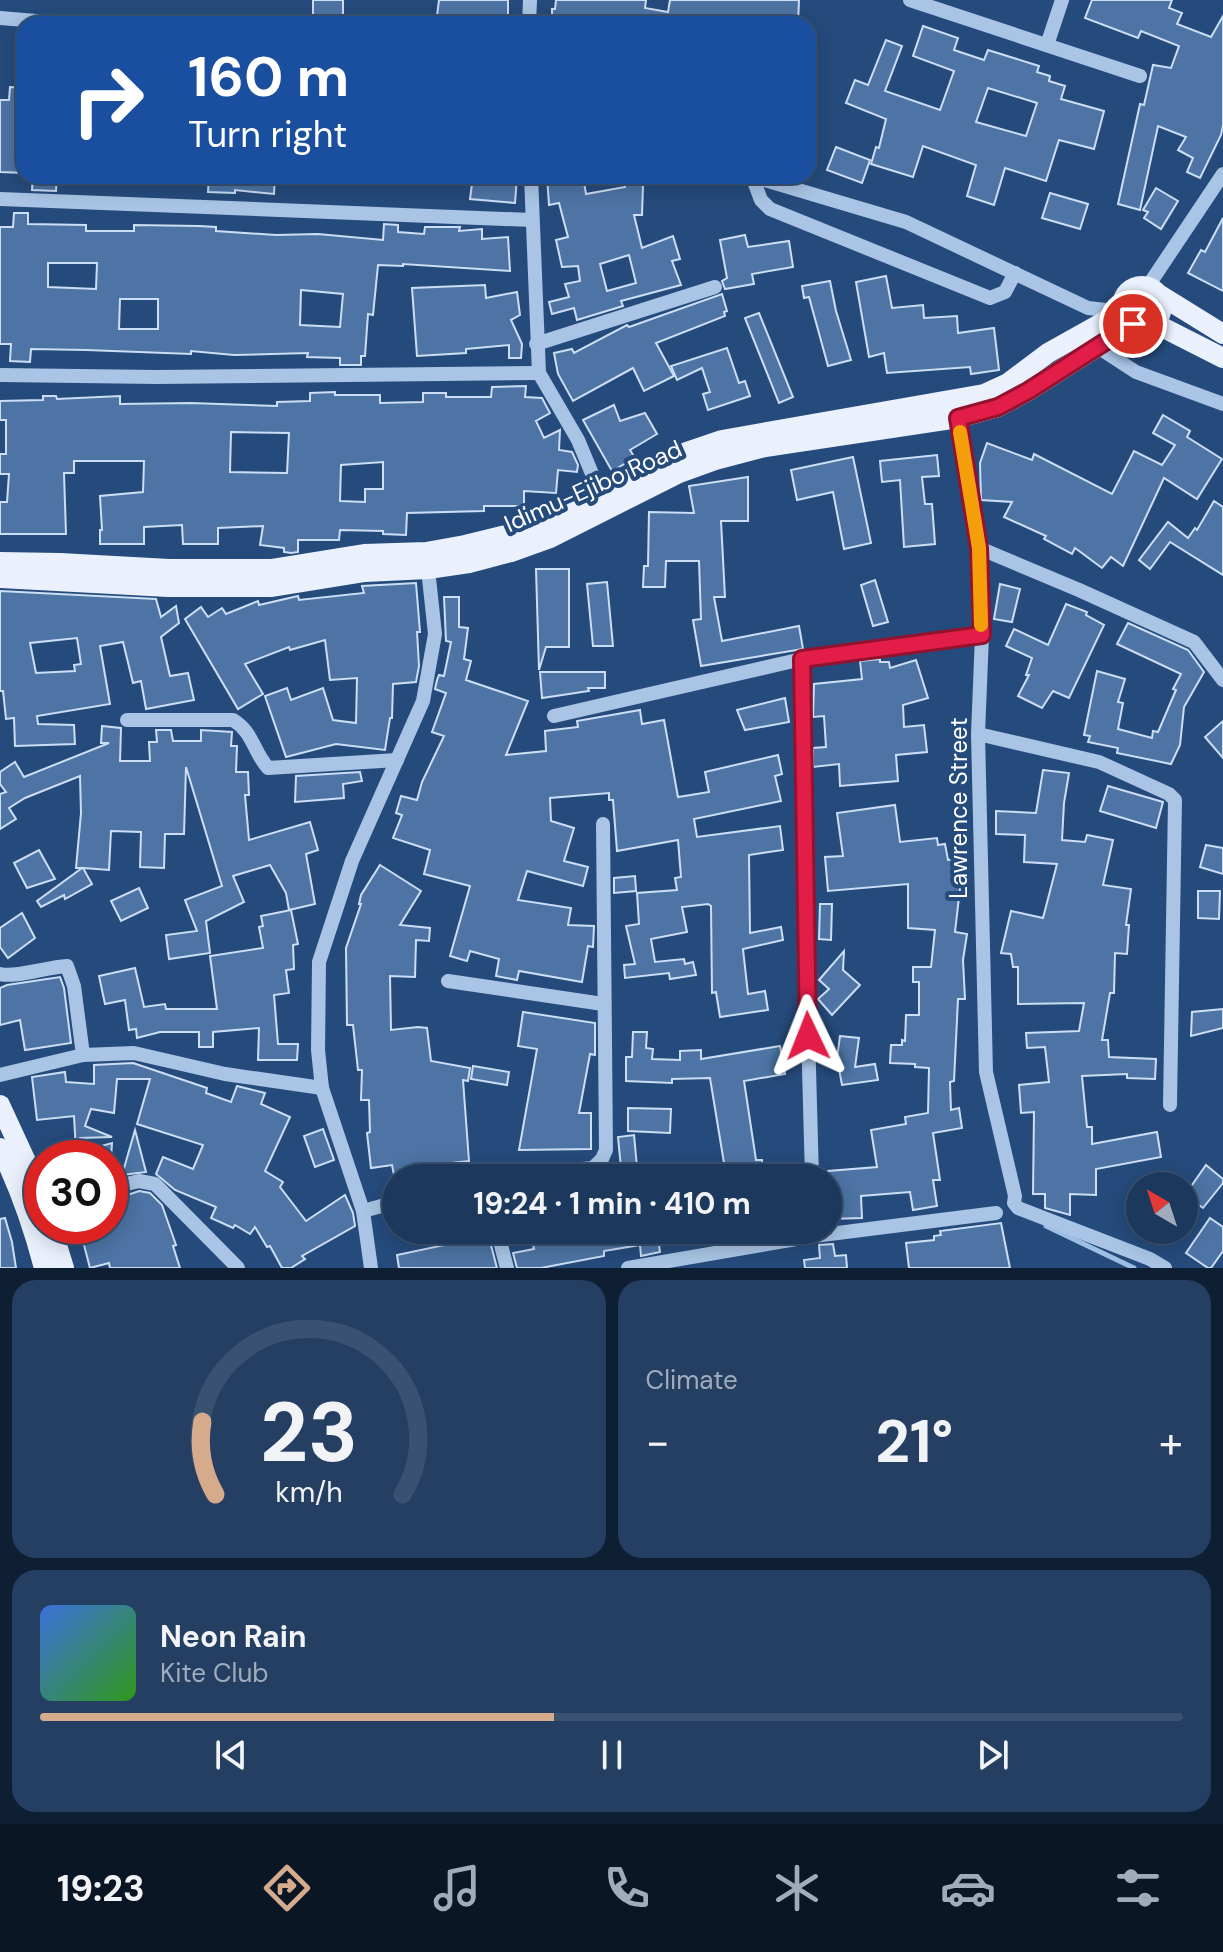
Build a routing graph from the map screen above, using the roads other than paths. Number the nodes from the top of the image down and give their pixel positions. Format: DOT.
graph roads {
  1 [pos="910,0"];
  2 [pos="1062,0"];
  3 [pos="1047,45"];
  4 [pos="1140,76"];
  5 [pos="1223,174"];
  6 [pos="531,184"];
  7 [pos="755,184"];
  8 [pos="779,184"];
  9 [pos="0,199"];
  10 [pos="532,220"];
  11 [pos="1015,273"];
  12 [pos="715,287"];
  13 [pos="1154,291"];
  14 [pos="1126,314"];
  15 [pos="1154,323"];
  16 [pos="1223,334"];
  17 [pos="536,344"];
  18 [pos="1096,346"];
  19 [pos="1223,358"];
  20 [pos="539,373"];
  21 [pos="0,375"];
  22 [pos="1223,404"];
  23 [pos="958,418"];
  24 [pos="600,493"];
  25 [pos="979,548"];
  26 [pos="0,562"];
  27 [pos="428,569"];
  28 [pos="0,578"];
  29 [pos="982,635"];
  30 [pos="802,659"];
  31 [pos="1223,680"];
  32 [pos="554,716"];
  33 [pos="127,720"];
  34 [pos="978,734"];
  35 [pos="397,760"];
  36 [pos="603,824"];
  37 [pos="0,974"];
  38 [pos="448,981"];
  39 [pos="603,1004"];
  40 [pos="83,1055"];
  41 [pos="0,1075"];
  42 [pos="322,1088"];
  43 [pos="0,1105"];
  44 [pos="1170,1105"];
  45 [pos="0,1148"];
  46 [pos="24,1157"];
  47 [pos="597,1164"];
  48 [pos="812,1164"];
  49 [pos="128,1184"];
  50 [pos="382,1206"];
  51 [pos="363,1211"];
  52 [pos="996,1213"];
  53 [pos="842,1230"];
  54 [pos="57,1244"];
  55 [pos="501,1244"];
  56 [pos="762,1244"];
  57 [pos="657,1266"];
  58 [pos="44,1268"];
  59 [pos="64,1268"];
  60 [pos="238,1268"];
  61 [pos="371,1268"];
  62 [pos="507,1268"];
  63 [pos="628,1268"];
  64 [pos="1165,1268"];
  1 -- 3 [label="street"];
  2 -- 3 [label="street"];
  3 -- 4 [label="street"];
  5 -- 13 [label="street"];
  6 -- 10 [label="street"];
  7 -- 11 [label="street"];
  8 -- 11 [label="street"];
  9 -- 10 [label="street"];
  10 -- 17 [label="street"];
  11 -- 14 [label="street"];
  12 -- 17 [label="street"];
  13 -- 14 [label="main road"];
  13 -- 15 [label="main road"];
  13 -- 16 [label="main road"];
  14 -- 15 [label="main road"];
  14 -- 18 [label="main road, Idimu-Ejibo Road"];
  14 -- 24 [label="main road, Idimu-Ejibo Road"];
  15 -- 19 [label="main road"];
  17 -- 20 [label="street"];
  18 -- 22 [label="street"];
  18 -- 23 [label="main road, Idimu-Ejibo Road"];
  20 -- 21 [label="street"];
  20 -- 24 [label="street"];
  23 -- 25 [label="street, Lawrence Street"];
  23 -- 27 [label="main road, Idimu-Ejibo Road"];
  24 -- 26 [label="main road, Idimu-Ejibo Road"];
  25 -- 29 [label="street, Lawrence Street"];
  25 -- 31 [label="street"];
  27 -- 28 [label="main road, Idimu-Ejibo Road"];
  27 -- 35 [label="street"];
  29 -- 30 [label="street"];
  29 -- 34 [label="street, Lawrence Street"];
  30 -- 32 [label="street"];
  30 -- 48 [label="street"];
  33 -- 35 [label="street"];
  34 -- 44 [label="street"];
  34 -- 64 [label="street, Lawrence Street"];
  35 -- 42 [label="street"];
  36 -- 39 [label="street"];
  37 -- 40 [label="street"];
  38 -- 39 [label="street"];
  39 -- 47 [label="street"];
  40 -- 41 [label="street"];
  40 -- 42 [label="street"];
  42 -- 51 [label="street"];
  43 -- 46 [label="main road"];
  45 -- 58 [label="main road"];
  49 -- 60 [label="street"];
  50 -- 51 [label="street"];
  51 -- 61 [label="street"];
  52 -- 53 [label="street"];
  54 -- 59 [label="main road"];
  55 -- 62 [label="street"];
  56 -- 57 [label="street"];
  57 -- 63 [label="street"];
}
